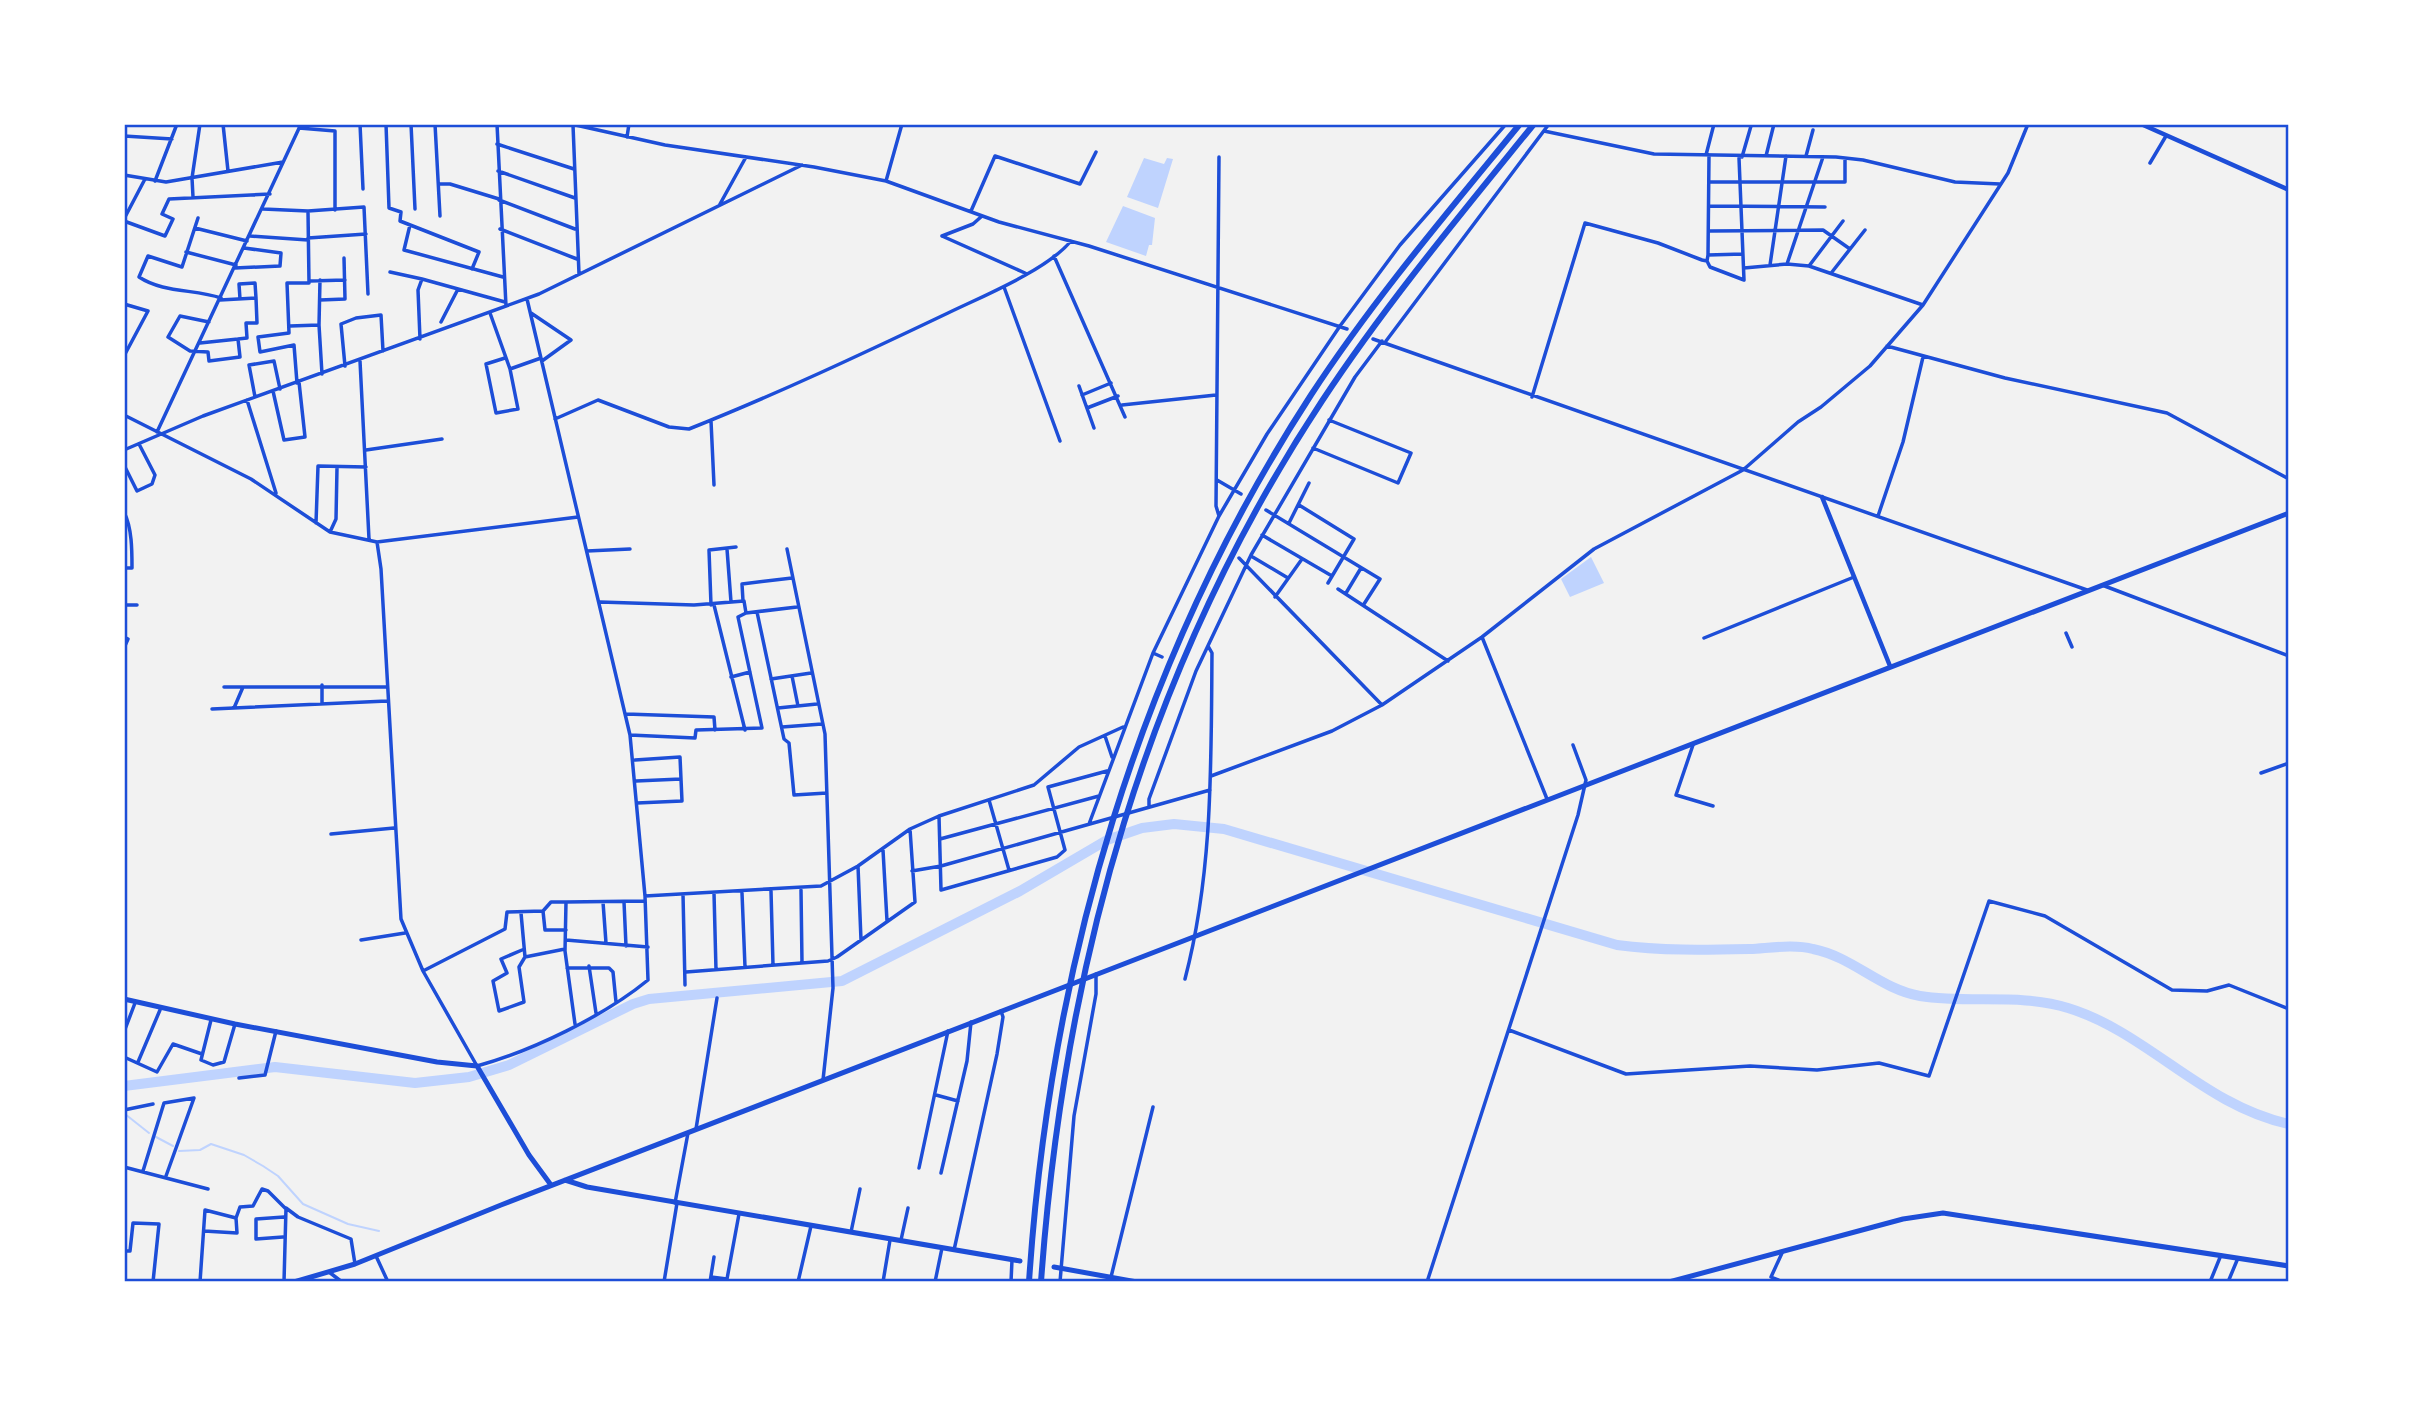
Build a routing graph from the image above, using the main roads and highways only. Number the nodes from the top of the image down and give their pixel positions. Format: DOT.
graph roads {
  1 [pos="1520,124"];
  2 [pos="1534,124"];
  3 [pos="2289,513"];
  4 [pos="124,999"];
  5 [pos="565,1180"];
  6 [pos="551,1185"];
  7 [pos="1020,1261"];
  8 [pos="2289,1266"];
  9 [pos="1057,1268"];
  10 [pos="1109,1278"];
  11 [pos="1128,1281"];
  12 [pos="293,1282"];
  13 [pos="1029,1282"];
  14 [pos="1041,1282"];
  15 [pos="1137,1282"];
  16 [pos="1670,1282"];
  1 -- 13 [label="highway"];
  2 -- 14 [label="highway"];
  3 -- 5 [label="main road"];
  4 -- 6 [label="main road"];
  5 -- 6 [label="main road"];
  5 -- 7 [label="main road"];
  6 -- 12 [label="main road"];
  8 -- 16 [label="main road"];
  9 -- 10 [label="main road"];
  10 -- 11 [label="main road"];
  11 -- 15 [label="main road"];
}
